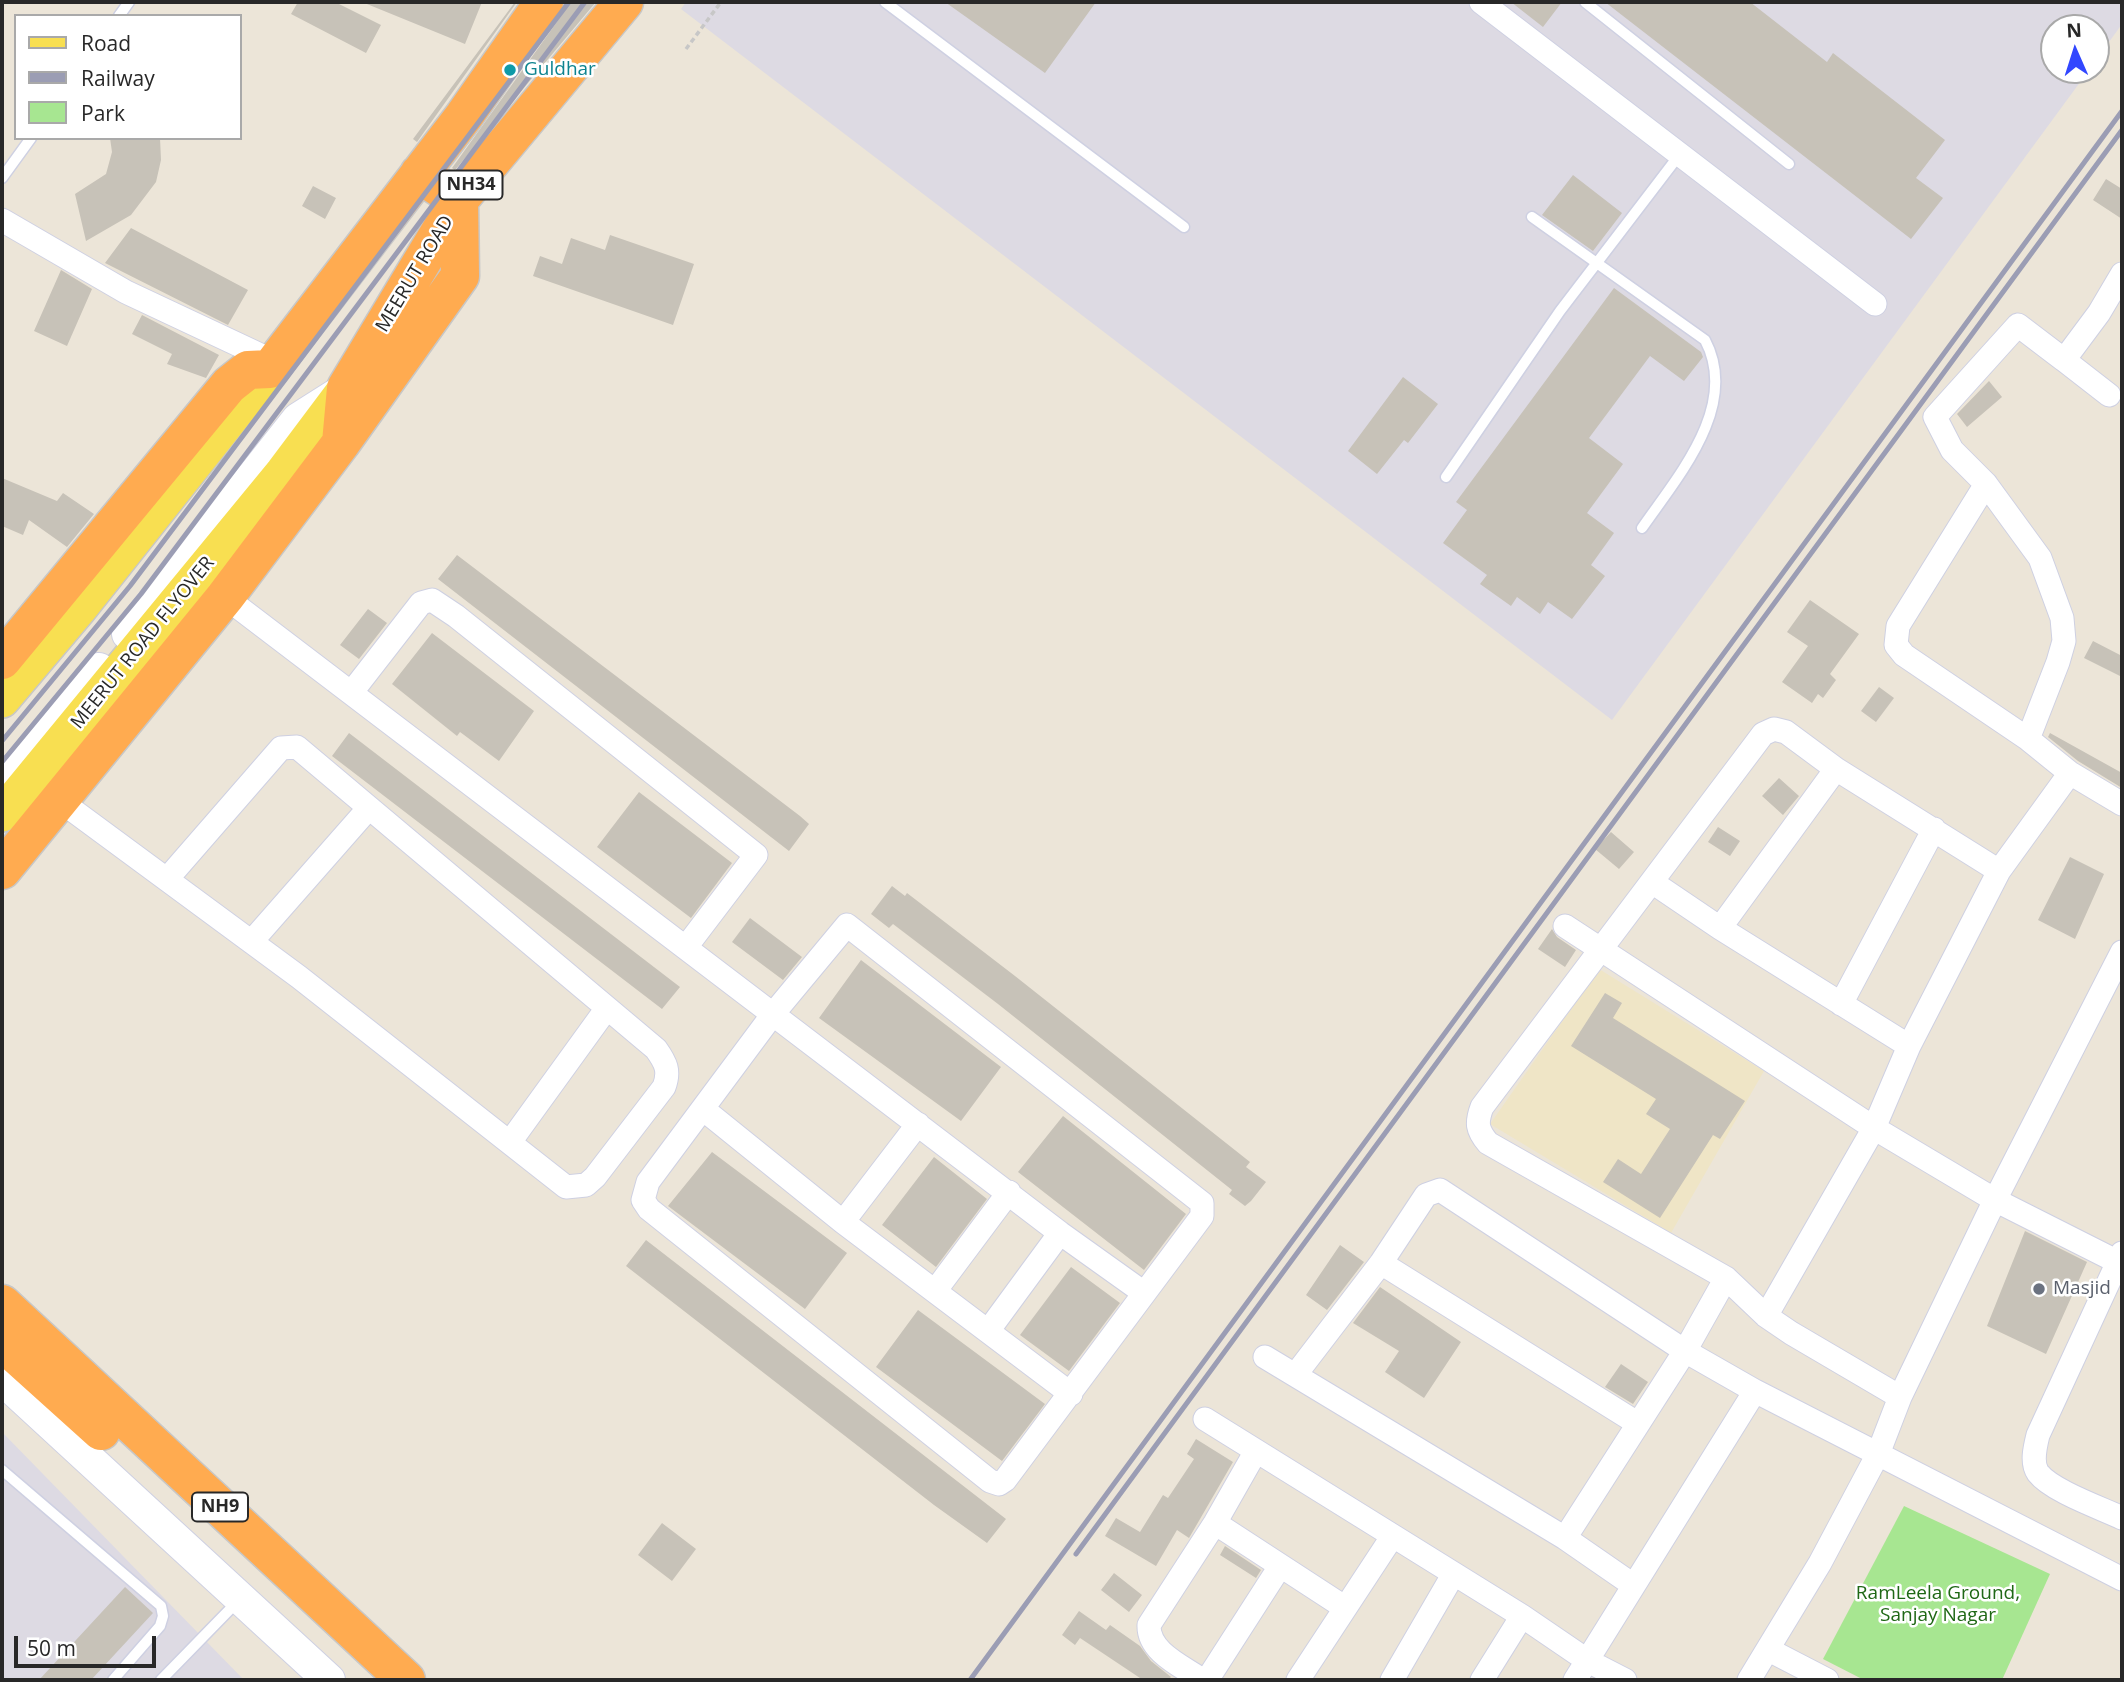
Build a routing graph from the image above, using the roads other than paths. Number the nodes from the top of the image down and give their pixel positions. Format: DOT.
graph roads {
  1 [pos="544,2"];
  2 [pos="624,2"];
  3 [pos="885,2"];
  4 [pos="1482,2"];
  5 [pos="1585,2"];
  6 [pos="30,140"];
  7 [pos="1680,154"];
  8 [pos="1789,164"];
  9 [pos="419,174"];
  10 [pos="2,178"];
  11 [pos="459,200"];
  12 [pos="1532,217"];
  13 [pos="2,220"];
  14 [pos="1184,227"];
  15 [pos="1597,263"];
  16 [pos="2122,274"];
  17 [pos="1875,304"];
  18 [pos="2064,360"];
  19 [pos="272,365"];
  20 [pos="346,388"];
  21 [pos="2109,395"];
  22 [pos="341,443"];
  23 [pos="1446,477"];
  24 [pos="1986,484"];
  25 [pos="1642,528"];
  26 [pos="225,597"];
  27 [pos="2,660"];
  28 [pos="351,693"];
  29 [pos="2,699"];
  30 [pos="2,720"];
  31 [pos="2028,739"];
  32 [pos="1836,769"];
  33 [pos="2070,773"];
  34 [pos="2,785"];
  35 [pos="59,800"];
  36 [pos="2122,804"];
  37 [pos="368,809"];
  38 [pos="2,814"];
  39 [pos="1934,829"];
  40 [pos="2,870"];
  41 [pos="1999,871"];
  42 [pos="167,880"];
  43 [pos="1652,882"];
  44 [pos="1564,926"];
  45 [pos="1720,928"];
  46 [pos="252,941"];
  47 [pos="686,947"];
  48 [pos="1602,950"];
  49 [pos="2122,952"];
  50 [pos="1841,1004"];
  51 [pos="607,1008"];
  52 [pos="773,1014"];
  53 [pos="1909,1046"];
  54 [pos="703,1109"];
  55 [pos="918,1125"];
  56 [pos="1874,1128"];
  57 [pos="510,1142"];
  58 [pos="1009,1192"];
  59 [pos="1995,1200"];
  60 [pos="843,1222"];
  61 [pos="1060,1233"];
  62 [pos="2121,1260"];
  63 [pos="1381,1263"];
  64 [pos="1726,1278"];
  65 [pos="935,1291"];
  66 [pos="1144,1293"];
  67 [pos="2,1297"];
  68 [pos="2,1304"];
  69 [pos="1766,1316"];
  70 [pos="988,1331"];
  71 [pos="11,1350"];
  72 [pos="1685,1351"];
  73 [pos="1265,1357"];
  74 [pos="1296,1374"];
  75 [pos="1755,1391"];
  76 [pos="1071,1394"];
  77 [pos="1900,1398"];
  78 [pos="1205,1419"];
  79 [pos="1637,1423"];
  80 [pos="1256,1451"];
  81 [pos="1878,1454"];
  82 [pos="2,1469"];
  83 [pos="2122,1518"];
  84 [pos="1215,1523"];
  85 [pos="1392,1537"];
  86 [pos="1565,1538"];
  87 [pos="1279,1567"];
  88 [pos="1453,1575"];
  89 [pos="2122,1579"];
  90 [pos="1633,1585"];
  91 [pos="241,1598"];
  92 [pos="1344,1607"];
  93 [pos="1522,1616"];
  94 [pos="1769,1650"];
  95 [pos="1581,1671"];
  96 [pos="113,1680"];
  97 [pos="162,1680"];
  98 [pos="329,1680"];
  99 [pos="374,1680"];
  100 [pos="406,1680"];
  101 [pos="425,1680"];
  102 [pos="1204,1680"];
  103 [pos="1298,1680"];
  104 [pos="1392,1680"];
  105 [pos="1482,1680"];
  106 [pos="1625,1680"];
  107 [pos="1749,1680"];
  108 [pos="1827,1680"];
  1 -- 9 [label="highway, NH34"];
  2 -- 11 [label="highway, MEERUT ROAD / NH34"];
  3 -- 14 [label="lane"];
  4 -- 7 [label="street"];
  5 -- 8 [label="lane"];
  6 -- 10 [label="lane"];
  7 -- 15 [label="lane"];
  7 -- 17 [label="street"];
  9 -- 11 [label="highway"];
  9 -- 19 [label="highway, NH34"];
  11 -- 20 [label="highway, MEERUT ROAD / NH34"];
  11 -- 22 [label="highway"];
  12 -- 15 [label="lane"];
  13 -- 19 [label="street"];
  15 -- 23 [label="lane"];
  15 -- 25 [label="lane"];
  16 -- 18 [label="street"];
  18 -- 21 [label="street"];
  18 -- 24 [label="street"];
  19 -- 27 [label="highway"];
  19 -- 29 [label="main road, NH34"];
  19 -- 30 [label="street"];
  20 -- 22 [label="highway"];
  20 -- 34 [label="street"];
  20 -- 38 [label="main road, MEERUT ROAD FLYOVER / NH34"];
  22 -- 26 [label="highway"];
  24 -- 31 [label="street"];
  24 -- 31 [label="street"];
  26 -- 28 [label="street"];
  26 -- 35 [label="highway"];
  28 -- 47 [label="street"];
  28 -- 47 [label="street"];
  31 -- 33 [label="street"];
  32 -- 39 [label="street"];
  32 -- 43 [label="street"];
  32 -- 45 [label="street"];
  33 -- 36 [label="street"];
  33 -- 41 [label="street"];
  35 -- 40 [label="highway"];
  35 -- 42 [label="street"];
  37 -- 42 [label="street"];
  37 -- 46 [label="street"];
  37 -- 51 [label="street"];
  39 -- 41 [label="street"];
  39 -- 50 [label="street"];
  41 -- 53 [label="street"];
  42 -- 46 [label="street"];
  43 -- 45 [label="street"];
  43 -- 48 [label="street"];
  44 -- 48 [label="street"];
  45 -- 50 [label="street"];
  46 -- 57 [label="street"];
  47 -- 52 [label="street"];
  48 -- 56 [label="street"];
  48 -- 64 [label="street"];
  49 -- 59 [label="street"];
  50 -- 53 [label="street"];
  51 -- 57 [label="street"];
  51 -- 57 [label="street"];
  52 -- 54 [label="street"];
  52 -- 55 [label="street"];
  52 -- 66 [label="street"];
  53 -- 56 [label="street"];
  54 -- 60 [label="street"];
  54 -- 76 [label="street"];
  55 -- 58 [label="street"];
  55 -- 60 [label="street"];
  56 -- 59 [label="street"];
  56 -- 69 [label="street"];
  58 -- 61 [label="street"];
  58 -- 65 [label="street"];
  59 -- 62 [label="street"];
  59 -- 77 [label="street"];
  60 -- 65 [label="street"];
  61 -- 66 [label="street"];
  61 -- 70 [label="street"];
  62 -- 83 [label="street"];
  63 -- 72 [label="street"];
  63 -- 74 [label="street"];
  63 -- 79 [label="street"];
  64 -- 69 [label="street"];
  64 -- 72 [label="street"];
  65 -- 70 [label="street"];
  66 -- 76 [label="street"];
  67 -- 101 [label="street"];
  68 -- 71 [label="highway, NH9"];
  69 -- 77 [label="street"];
  70 -- 76 [label="street"];
  71 -- 91 [label="street"];
  71 -- 99 [label="highway, NH9"];
  71 -- 100 [label="highway, NH9"];
  72 -- 75 [label="street"];
  72 -- 79 [label="street"];
  73 -- 74 [label="street"];
  74 -- 86 [label="street"];
  75 -- 81 [label="street"];
  75 -- 90 [label="street"];
  77 -- 81 [label="street"];
  78 -- 80 [label="street"];
  79 -- 86 [label="street"];
  80 -- 84 [label="street"];
  80 -- 85 [label="street"];
  81 -- 89 [label="street"];
  81 -- 94 [label="street"];
  82 -- 96 [label="lane"];
  84 -- 87 [label="street"];
  84 -- 102 [label="street"];
  85 -- 88 [label="street"];
  85 -- 92 [label="street"];
  86 -- 90 [label="street"];
  87 -- 92 [label="street"];
  87 -- 102 [label="street"];
  88 -- 93 [label="street"];
  88 -- 104 [label="street"];
  90 -- 95 [label="street"];
  91 -- 97 [label="lane"];
  91 -- 98 [label="street"];
  92 -- 103 [label="street"];
  93 -- 95 [label="street"];
  93 -- 105 [label="street"];
  94 -- 107 [label="street"];
  94 -- 108 [label="street"];
  95 -- 106 [label="street"];
}
